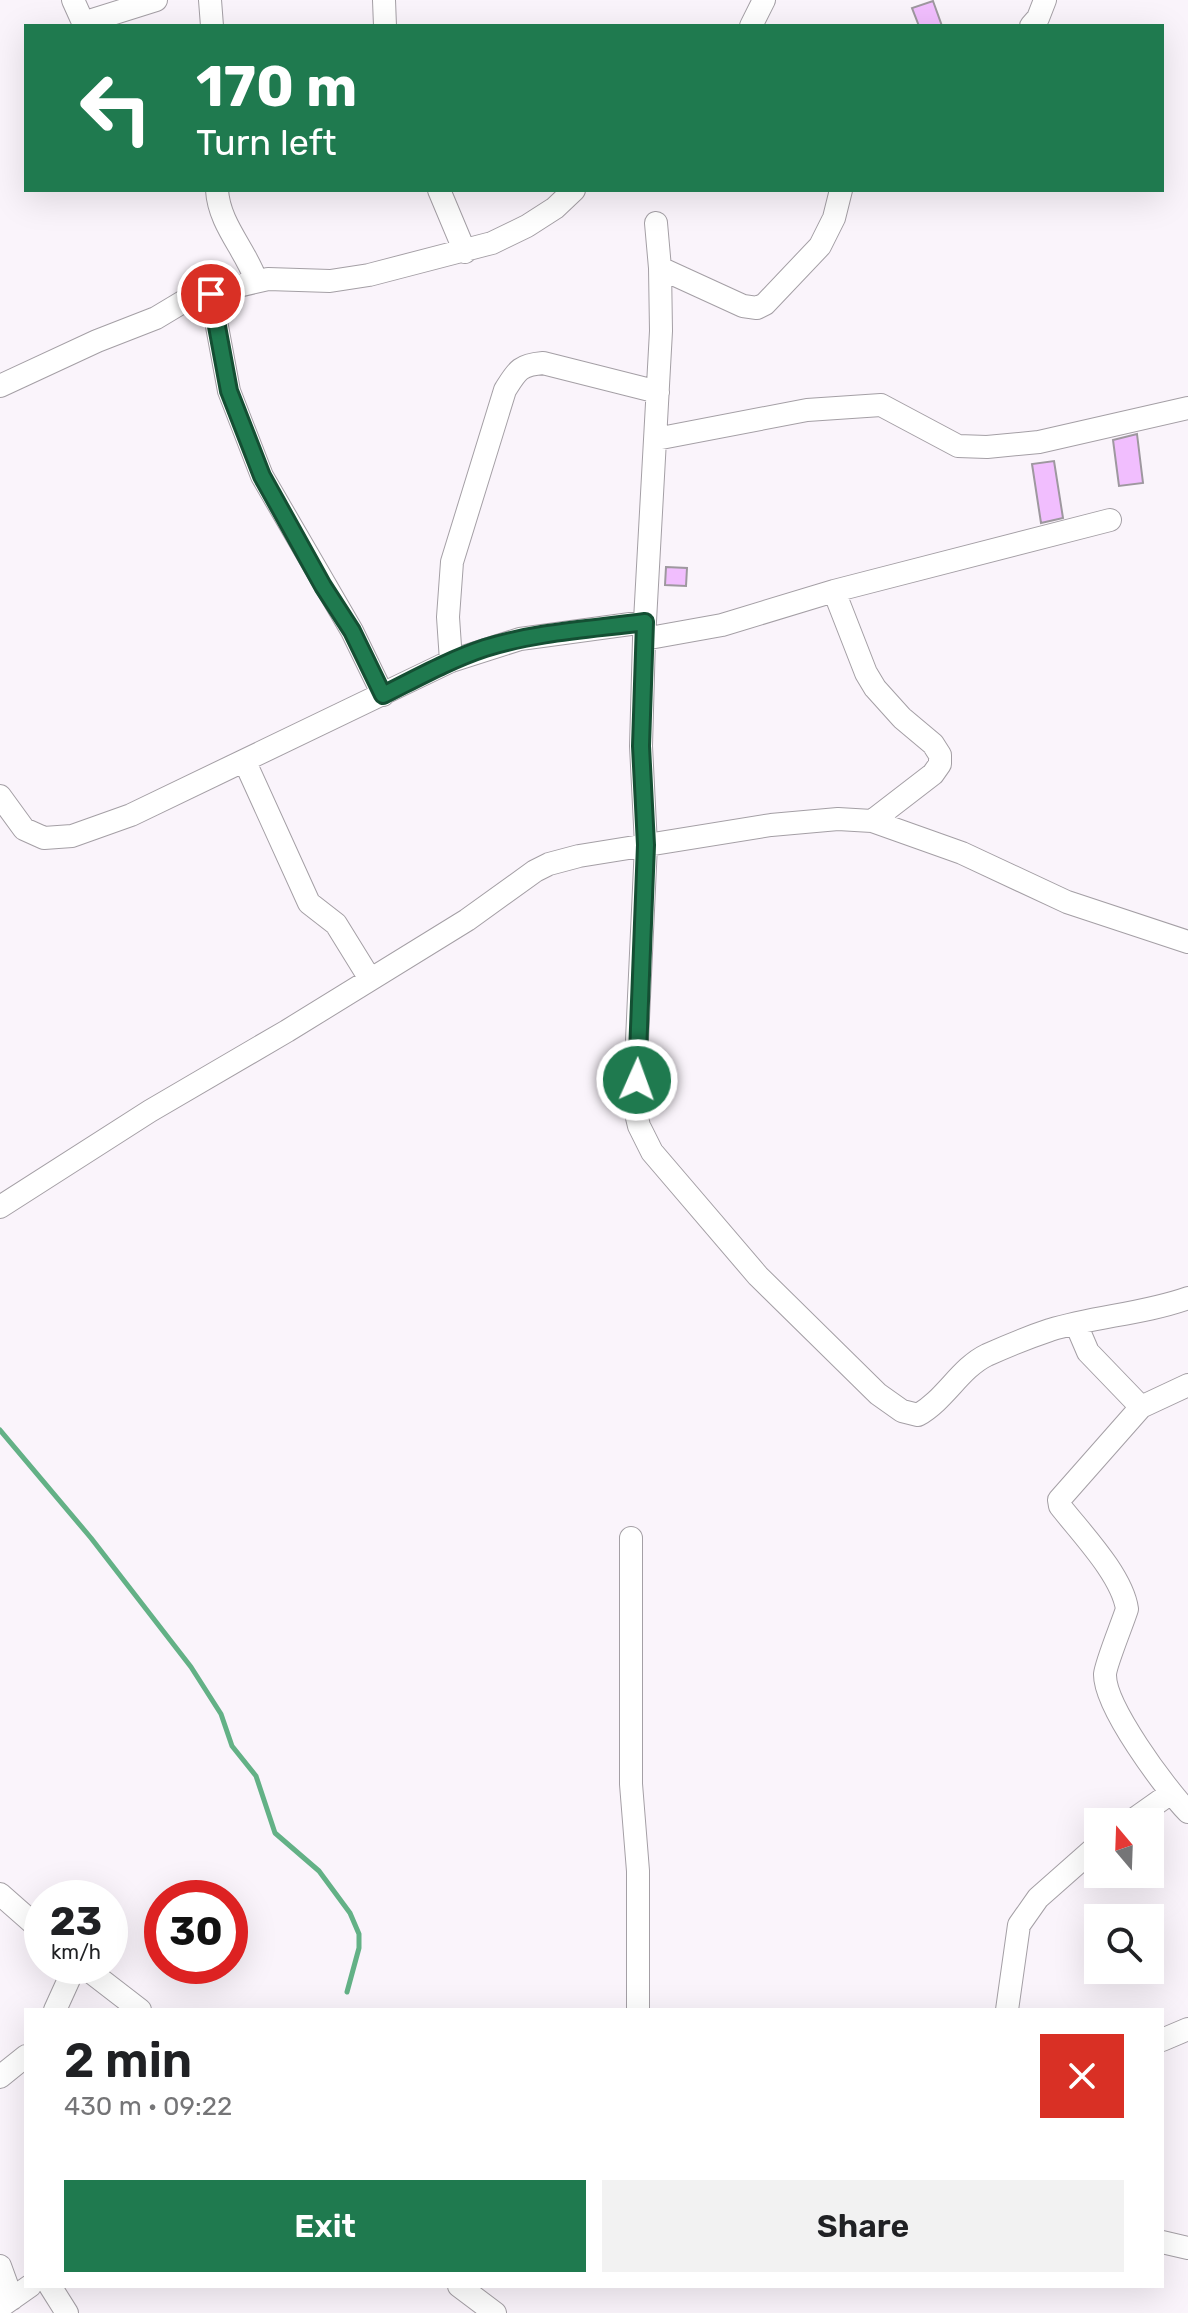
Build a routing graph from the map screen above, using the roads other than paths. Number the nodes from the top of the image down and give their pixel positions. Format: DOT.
graph roads {
  1 [pos="73,0"];
  2 [pos="156,0"];
  3 [pos="210,0"];
  4 [pos="384,0"];
  5 [pos="764,0"];
  6 [pos="1045,0"];
  7 [pos="212,24"];
  8 [pos="385,24"];
  9 [pos="752,24"];
  10 [pos="1033,24"];
  11 [pos="217,192"];
  12 [pos="440,192"];
  13 [pos="572,192"];
  14 [pos="840,192"];
  15 [pos="656,223"];
  16 [pos="465,252"];
  17 [pos="660,268"];
  18 [pos="256,280"];
  19 [pos="211,294"];
  20 [pos="0,386"];
  21 [pos="658,392"];
  22 [pos="1188,408"];
  23 [pos="656,439"];
  24 [pos="1110,520"];
  25 [pos="834,591"];
  26 [pos="644,630"];
  27 [pos="451,661"];
  28 [pos="383,695"];
  29 [pos="245,762"];
  30 [pos="0,796"];
  31 [pos="872,821"];
  32 [pos="646,845"];
  33 [pos="1188,942"];
  34 [pos="370,979"];
  35 [pos="0,1207"];
  36 [pos="1188,1298"];
  37 [pos="1076,1324"];
  38 [pos="1188,1385"];
  39 [pos="1141,1407"];
  40 [pos="631,1538"];
  41 [pos="1171,1793"];
  42 [pos="1150,1808"];
  43 [pos="1188,1812"];
  44 [pos="1084,1857"];
  45 [pos="0,1894"];
  46 [pos="24,1915"];
  47 [pos="67,1984"];
  48 [pos="106,1984"];
  49 [pos="56,2008"];
  50 [pos="137,2008"];
  51 [pos="638,2008"];
  52 [pos="1007,2008"];
  53 [pos="1188,2029"];
  54 [pos="1164,2039"];
  55 [pos="24,2058"];
  56 [pos="0,2077"];
  57 [pos="1164,2242"];
  58 [pos="1188,2248"];
  59 [pos="0,2266"];
  60 [pos="51,2288"];
  61 [pos="462,2288"];
  62 [pos="14,2297"];
  63 [pos="67,2313"];
  64 [pos="495,2313"];
  1 -- 2 [label="street"];
  3 -- 7 [label="street"];
  4 -- 8 [label="street"];
  5 -- 9 [label="street"];
  6 -- 10 [label="street"];
  11 -- 18 [label="street"];
  12 -- 16 [label="street"];
  13 -- 16 [label="street"];
  14 -- 17 [label="street"];
  15 -- 17 [label="street"];
  16 -- 18 [label="street"];
  17 -- 21 [label="street"];
  18 -- 19 [label="street"];
  19 -- 20 [label="street"];
  19 -- 28 [label="street"];
  21 -- 23 [label="street"];
  21 -- 27 [label="street"];
  22 -- 23 [label="street"];
  23 -- 26 [label="street"];
  24 -- 25 [label="street"];
  25 -- 26 [label="street"];
  25 -- 31 [label="street"];
  26 -- 27 [label="street"];
  26 -- 32 [label="street"];
  27 -- 28 [label="street"];
  28 -- 29 [label="street"];
  29 -- 30 [label="street"];
  29 -- 34 [label="street"];
  31 -- 32 [label="street"];
  31 -- 33 [label="street"];
  32 -- 34 [label="street"];
  32 -- 37 [label="street"];
  34 -- 35 [label="street"];
  36 -- 37 [label="street"];
  37 -- 39 [label="street"];
  38 -- 39 [label="street"];
  39 -- 41 [label="street"];
  40 -- 51 [label="street"];
  41 -- 42 [label="street"];
  41 -- 43 [label="street"];
  44 -- 52 [label="street"];
  45 -- 46 [label="street"];
  47 -- 49 [label="street"];
  48 -- 50 [label="street"];
  53 -- 54 [label="street"];
  55 -- 56 [label="street"];
  57 -- 58 [label="street"];
  59 -- 62 [label="street"];
  60 -- 63 [label="street"];
  61 -- 64 [label="street"];
}
